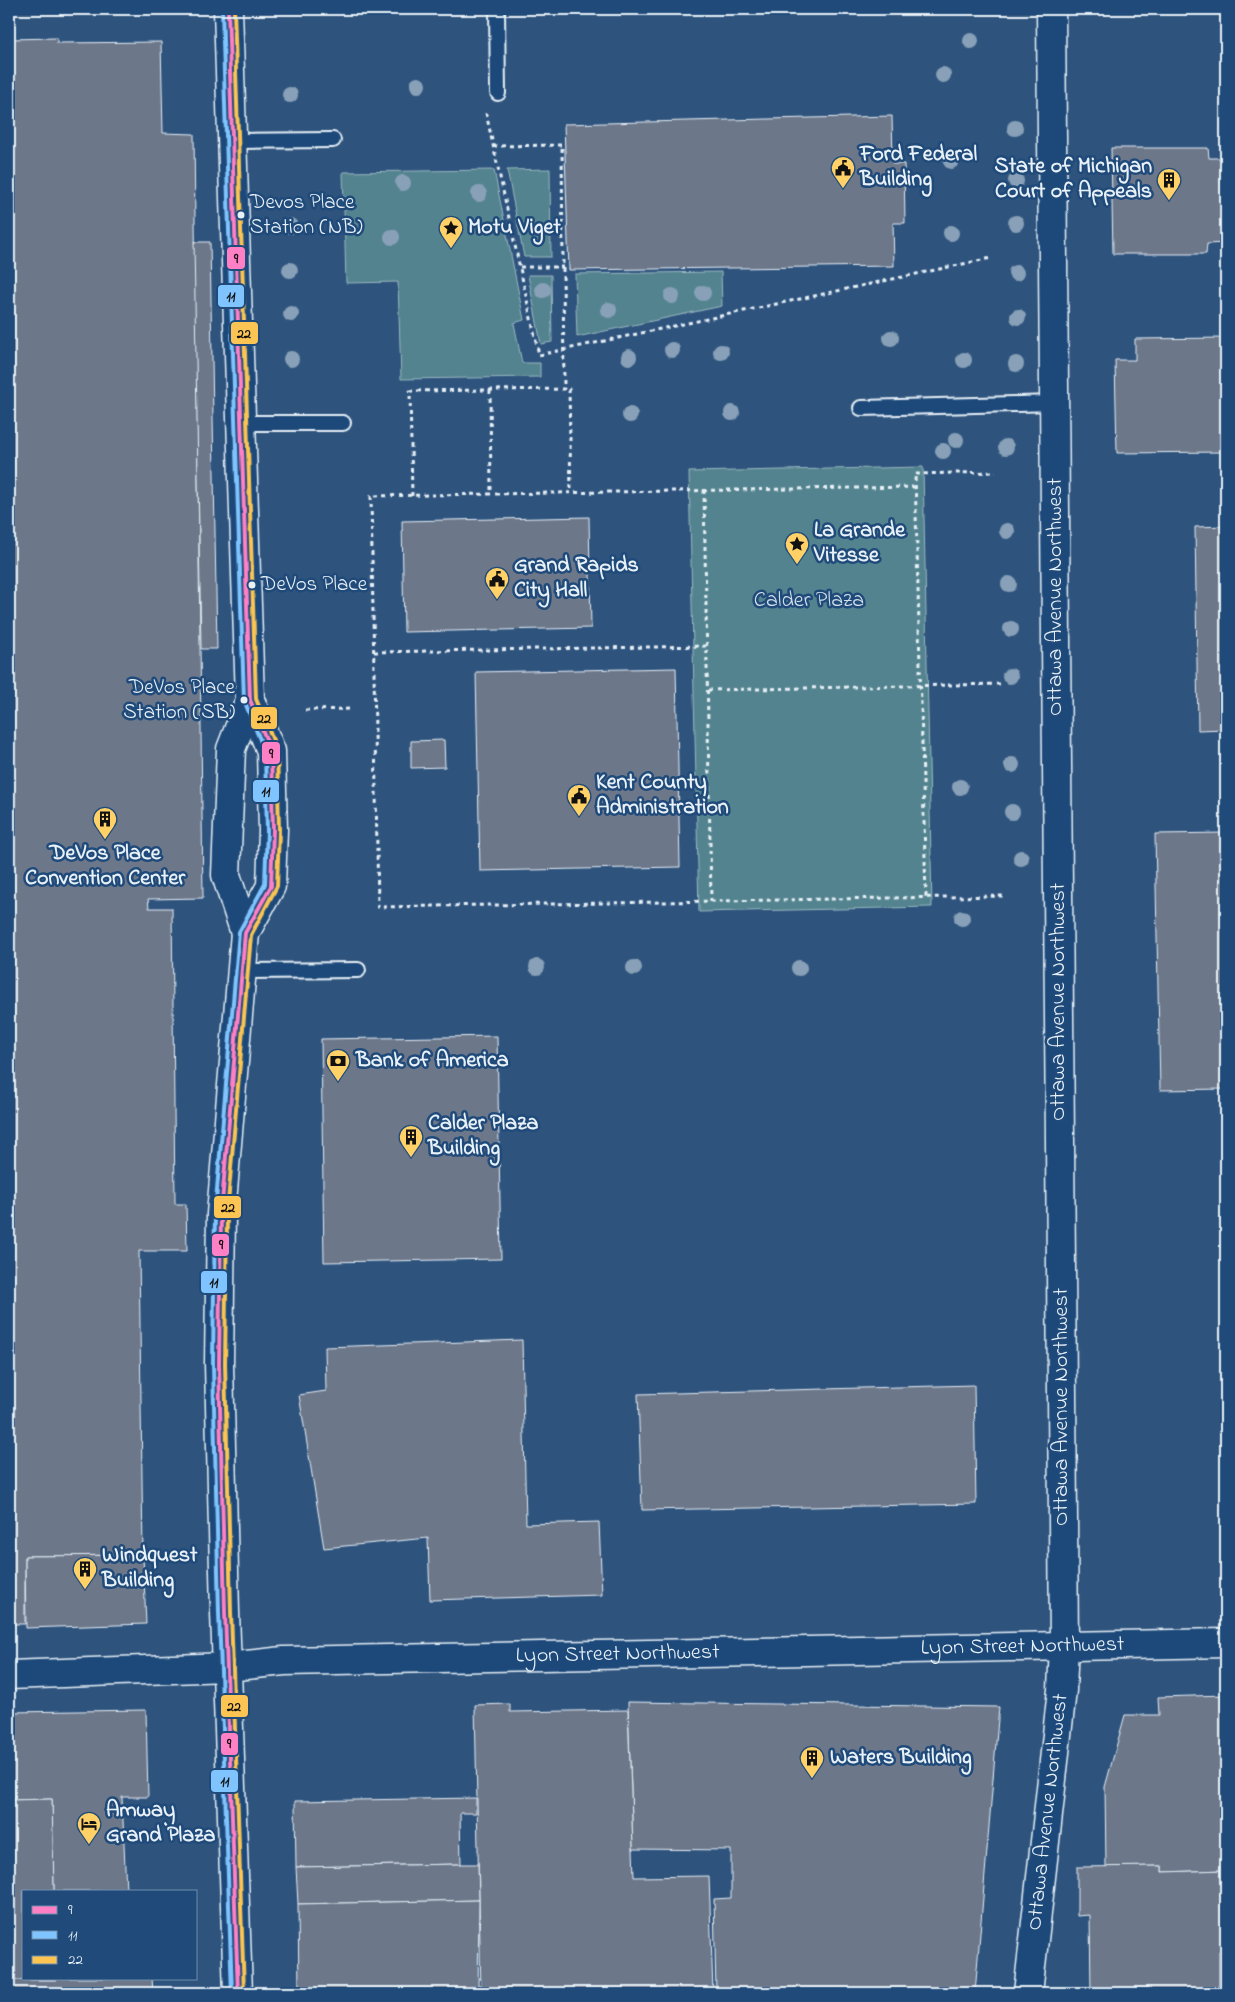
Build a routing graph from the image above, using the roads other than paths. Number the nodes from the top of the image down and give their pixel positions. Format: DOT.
graph roads {
  1 [pos="228,9"];
  2 [pos="497,9"];
  3 [pos="1051,9"];
  4 [pos="498,93"];
  5 [pos="333,140"];
  6 [pos="232,142"];
  7 [pos="1054,403"];
  8 [pos="861,408"];
  9 [pos="241,422"];
  10 [pos="343,422"];
  11 [pos="250,700"];
  12 [pos="245,933"];
  13 [pos="358,970"];
  14 [pos="242,971"];
  15 [pos="1226,1643"];
  16 [pos="1064,1645"];
  17 [pos="227,1667"];
  18 [pos="9,1675"];
  19 [pos="238,1993"];
  20 [pos="1028,1993"];
  1 -- 6 [label="street"];
  2 -- 4 [label="lane"];
  3 -- 7 [label="street, Ottawa Avenue Northwest"];
  5 -- 6 [label="lane"];
  6 -- 9 [label="street"];
  7 -- 8 [label="lane"];
  7 -- 16 [label="street, Ottawa Avenue Northwest"];
  9 -- 10 [label="lane"];
  9 -- 11 [label="street"];
  11 -- 12 [label="street"];
  11 -- 12 [label="street"];
  12 -- 14 [label="street"];
  13 -- 14 [label="lane"];
  14 -- 17 [label="street"];
  15 -- 16 [label="street, Lyon Street Northwest"];
  16 -- 17 [label="street, Lyon Street Northwest"];
  16 -- 20 [label="street, Ottawa Avenue Northwest"];
  17 -- 18 [label="street, Lyon Street Northwest"];
  17 -- 19 [label="street"];
}
